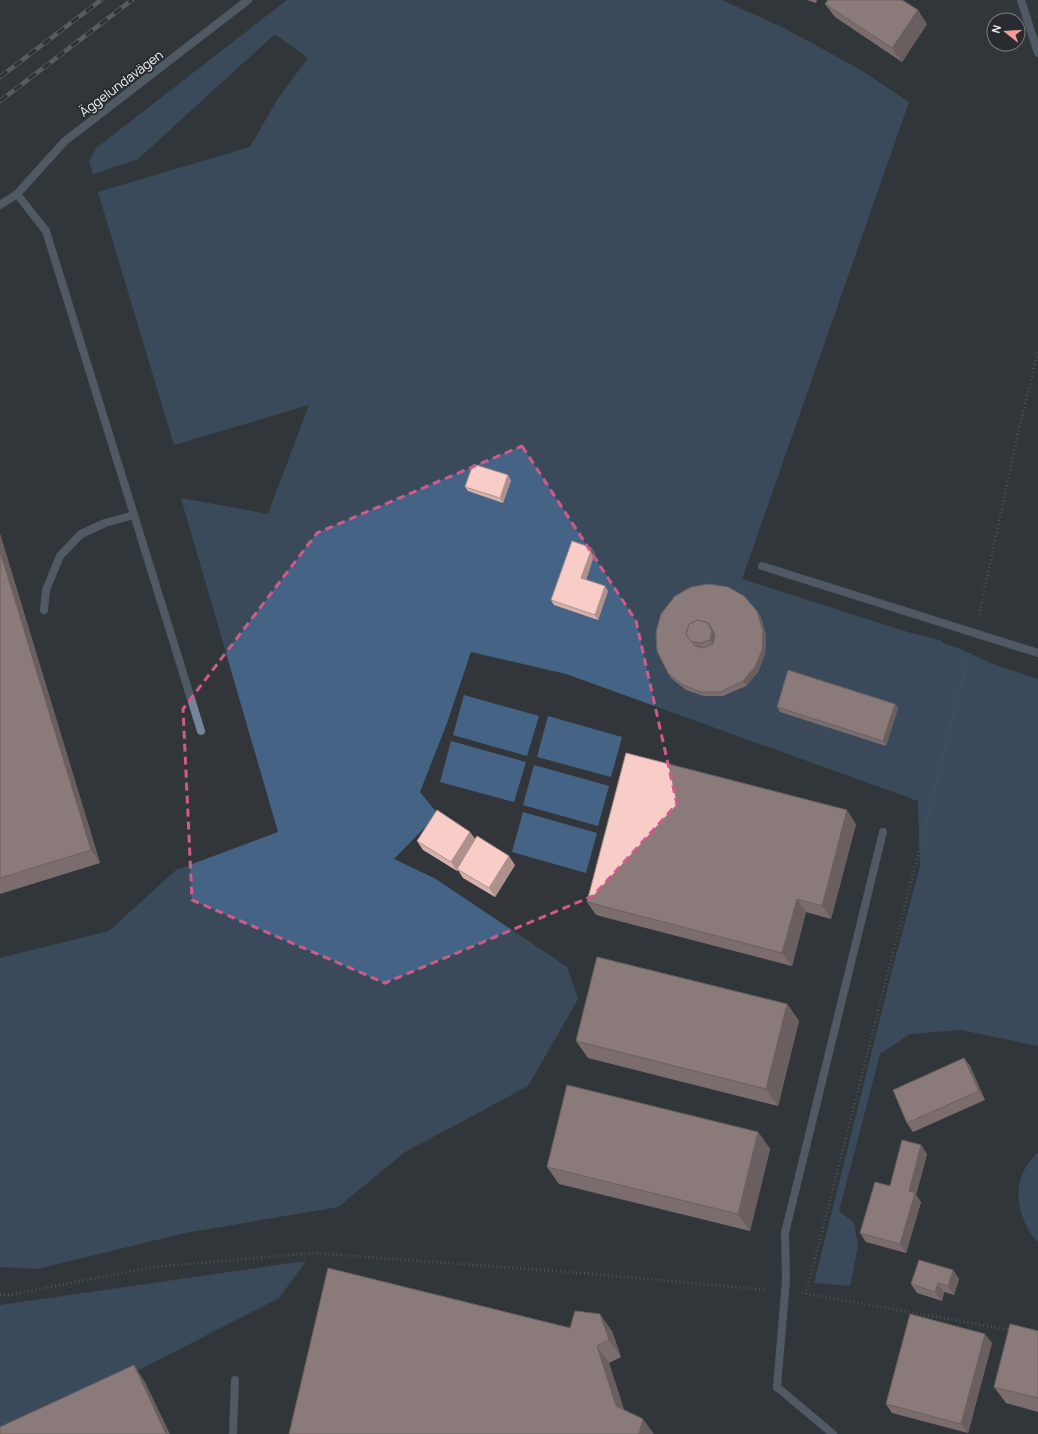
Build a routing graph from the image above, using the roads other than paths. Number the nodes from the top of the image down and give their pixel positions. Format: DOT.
graph roads {
  1 [pos="248,0"];
  2 [pos="1021,0"];
  3 [pos="1038,53"];
  4 [pos="17,194"];
  5 [pos="0,204"];
  6 [pos="134,515"];
  7 [pos="762,566"];
  8 [pos="44,610"];
  9 [pos="1038,654"];
  10 [pos="201,731"];
  11 [pos="883,832"];
  12 [pos="235,1380"];
  13 [pos="232,1434"];
  14 [pos="833,1434"];
  1 -- 4 [label="street, Äggelundavägen"];
  2 -- 3 [label="street"];
  4 -- 5 [label="street, Äggelundavägen"];
  4 -- 6 [label="street"];
  6 -- 8 [label="street"];
  6 -- 10 [label="street"];
  7 -- 9 [label="street"];
  11 -- 14 [label="street"];
  12 -- 13 [label="street"];
}
